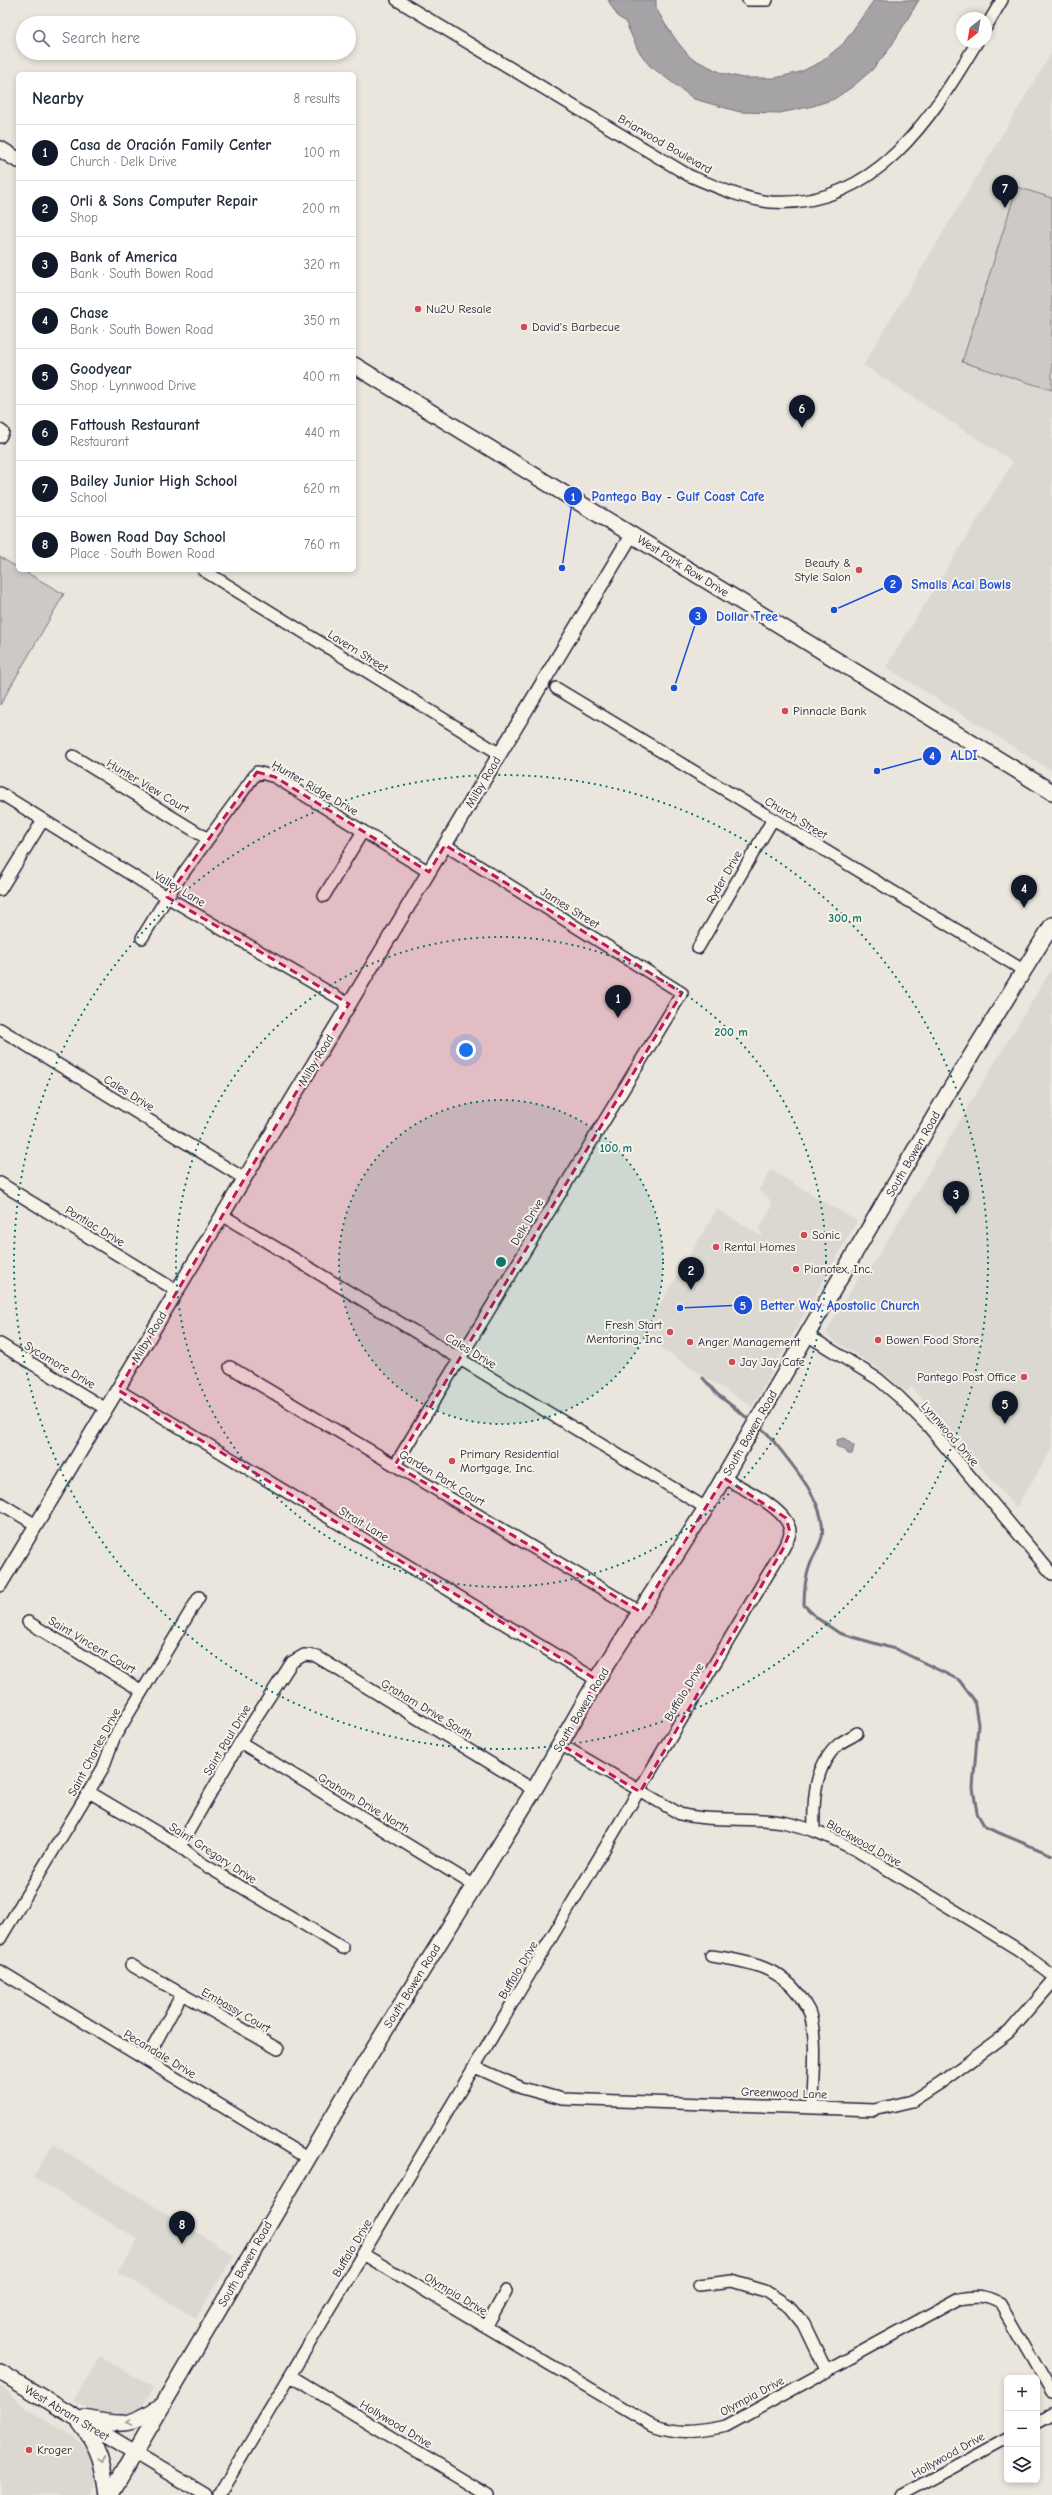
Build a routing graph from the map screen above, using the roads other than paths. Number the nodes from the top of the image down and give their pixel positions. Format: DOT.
graph roads {
  1 [pos="397,0"];
  2 [pos="748,0"];
  3 [pos="767,0"];
  4 [pos="1002,0"];
  5 [pos="992,17"];
  6 [pos="973,48"];
  7 [pos="0,149"];
  8 [pos="16,159"];
  9 [pos="356,366"];
  10 [pos="632,534"];
  11 [pos="206,572"];
  12 [pos="556,688"];
  13 [pos="500,754"];
  14 [pos="73,756"];
  15 [pos="1052,792"];
  16 [pos="0,793"];
  17 [pos="773,819"];
  18 [pos="43,820"];
  19 [pos="363,831"];
  20 [pos="208,839"];
  21 [pos="445,845"];
  22 [pos="429,872"];
  23 [pos="0,890"];
  24 [pos="324,896"];
  25 [pos="167,897"];
  26 [pos="1052,925"];
  27 [pos="142,938"];
  28 [pos="698,948"];
  29 [pos="1023,970"];
  30 [pos="682,993"];
  31 [pos="349,1004"];
  32 [pos="0,1029"];
  33 [pos="245,1179"];
  34 [pos="0,1183"];
  35 [pos="222,1215"];
  36 [pos="177,1291"];
  37 [pos="807,1335"];
  38 [pos="0,1344"];
  39 [pos="459,1359"];
  40 [pos="230,1367"];
  41 [pos="118,1390"];
  42 [pos="106,1408"];
  43 [pos="395,1465"];
  44 [pos="724,1478"];
  45 [pos="0,1503"];
  46 [pos="706,1508"];
  47 [pos="36,1525"];
  48 [pos="1052,1574"];
  49 [pos="0,1585"];
  50 [pos="199,1597"];
  51 [pos="641,1612"];
  52 [pos="28,1622"];
  53 [pos="304,1655"];
  54 [pos="597,1680"];
  55 [pos="142,1691"];
  56 [pos="857,1733"];
  57 [pos="240,1742"];
  58 [pos="560,1744"];
  59 [pos="534,1790"];
  60 [pos="88,1792"];
  61 [pos="640,1792"];
  62 [pos="814,1830"];
  63 [pos="180,1846"];
  64 [pos="475,1886"];
  65 [pos="0,1939"];
  66 [pos="343,1948"];
  67 [pos="711,1956"];
  68 [pos="130,1964"];
  69 [pos="0,1971"];
  70 [pos="1052,1975"];
  71 [pos="1052,1982"];
  72 [pos="182,1994"];
  73 [pos="278,2049"];
  74 [pos="146,2060"];
  75 [pos="475,2067"];
  76 [pos="813,2106"];
  77 [pos="307,2158"];
  78 [pos="363,2254"];
  79 [pos="699,2285"];
  80 [pos="506,2291"];
  81 [pos="486,2327"];
  82 [pos="0,2372"];
  83 [pos="827,2372"];
  84 [pos="291,2376"];
  85 [pos="1052,2393"];
  86 [pos="163,2405"];
  87 [pos="1052,2414"];
  88 [pos="74,2416"];
  89 [pos="1040,2420"];
  90 [pos="1004,2440"];
  91 [pos="135,2453"];
  92 [pos="109,2495"];
  93 [pos="205,2495"];
  94 [pos="219,2495"];
  95 [pos="488,2495"];
  96 [pos="902,2495"];
  1 -- 6 [label="street, Briarwood Boulevard"];
  2 -- 3 [label="street"];
  4 -- 5 [label="street"];
  7 -- 8 [label="main road"];
  9 -- 10 [label="main road, West Park Row Drive"];
  10 -- 13 [label="street, Milby Road"];
  10 -- 15 [label="main road, West Park Row Drive"];
  11 -- 13 [label="street, Lavern Street"];
  12 -- 17 [label="street, Church Street"];
  13 -- 21 [label="street, Milby Road"];
  14 -- 20 [label="street, Hunter View Court"];
  16 -- 18 [label="street, Valley Lane"];
  17 -- 28 [label="street, Ryder Drive"];
  17 -- 29 [label="street, Church Street"];
  18 -- 23 [label="street"];
  18 -- 25 [label="street, Valley Lane"];
  19 -- 20 [label="street, Hunter Ridge Drive"];
  19 -- 22 [label="street, Hunter Ridge Drive"];
  19 -- 24 [label="street"];
  20 -- 25 [label="street, Hunter Ridge Drive"];
  21 -- 22 [label="street, Milby Road"];
  21 -- 30 [label="street, James Street"];
  22 -- 31 [label="street, Milby Road"];
  25 -- 27 [label="street, Hunter Ridge Drive"];
  25 -- 31 [label="street, Valley Lane"];
  26 -- 29 [label="main road, South Bowen Road"];
  29 -- 37 [label="main road, South Bowen Road"];
  30 -- 39 [label="street, Delk Drive"];
  31 -- 33 [label="street, Milby Road"];
  32 -- 33 [label="street, Cales Drive"];
  33 -- 35 [label="street, Milby Road"];
  34 -- 36 [label="street, Pontiac Drive"];
  35 -- 36 [label="street, Milby Road"];
  35 -- 39 [label="street, Cales Drive"];
  36 -- 41 [label="street, Milby Road"];
  37 -- 44 [label="main road, South Bowen Road"];
  37 -- 48 [label="street, Lynnwood Drive"];
  38 -- 42 [label="street, Sycamore Drive"];
  39 -- 43 [label="street, Delk Drive"];
  39 -- 46 [label="street, Cales Drive"];
  40 -- 43 [label="street, Garden Park Court"];
  41 -- 42 [label="street, Milby Road"];
  41 -- 54 [label="street, Strait Lane"];
  42 -- 47 [label="street, Milby Road"];
  43 -- 51 [label="street, Garden Park Court"];
  44 -- 46 [label="main road, South Bowen Road"];
  44 -- 61 [label="street, Buffalo Drive"];
  45 -- 47 [label="street"];
  46 -- 51 [label="main road, South Bowen Road"];
  47 -- 49 [label="street, Milby Road"];
  50 -- 55 [label="street, Saint Charles Drive"];
  51 -- 54 [label="main road, South Bowen Road"];
  52 -- 55 [label="street, Saint Vincent Court"];
  53 -- 57 [label="street, Saint Paul Drive"];
  53 -- 59 [label="street, Graham Drive South"];
  54 -- 58 [label="main road, South Bowen Road"];
  55 -- 60 [label="street, Saint Charles Drive"];
  56 -- 62 [label="street"];
  57 -- 63 [label="street, Saint Paul Drive"];
  57 -- 64 [label="street, Graham Drive North"];
  58 -- 59 [label="main road, South Bowen Road"];
  58 -- 61 [label="street, Blackwood Drive"];
  59 -- 64 [label="main road, South Bowen Road"];
  60 -- 63 [label="street, Saint Gregory Drive"];
  60 -- 65 [label="street, Saint Charles Drive"];
  61 -- 62 [label="street, Blackwood Drive"];
  61 -- 75 [label="street, Buffalo Drive"];
  62 -- 70 [label="street, Blackwood Drive"];
  63 -- 66 [label="street, Saint Gregory Drive"];
  64 -- 77 [label="main road, South Bowen Road"];
  67 -- 76 [label="street"];
  68 -- 72 [label="street, Embassy Court"];
  69 -- 74 [label="street, Pecandale Drive"];
  71 -- 76 [label="street, Greenwood Lane"];
  72 -- 73 [label="street, Embassy Court"];
  72 -- 74 [label="street, Embassy Court"];
  74 -- 77 [label="street, Pecandale Drive"];
  75 -- 76 [label="street, Greenwood Lane"];
  75 -- 78 [label="street, Buffalo Drive"];
  77 -- 86 [label="main road, South Bowen Road"];
  78 -- 81 [label="street, Olympia Drive"];
  78 -- 84 [label="street, Buffalo Drive"];
  79 -- 83 [label="street"];
  80 -- 81 [label="street"];
  81 -- 83 [label="street, Olympia Drive"];
  82 -- 88 [label="main road, West Abram Street"];
  83 -- 85 [label="street, Olympia Drive"];
  84 -- 94 [label="street, Buffalo Drive"];
  84 -- 95 [label="street, Hollywood Drive"];
  86 -- 88 [label="main road, one-way"];
  86 -- 91 [label="main road, South Bowen Road"];
  87 -- 89 [label="street"];
  88 -- 91 [label="main road, West Abram Street"];
  88 -- 92 [label="main road, one-way"];
  90 -- 96 [label="street, Hollywood Drive"];
  91 -- 92 [label="main road, South Bowen Road"];
  91 -- 93 [label="street"];
}
